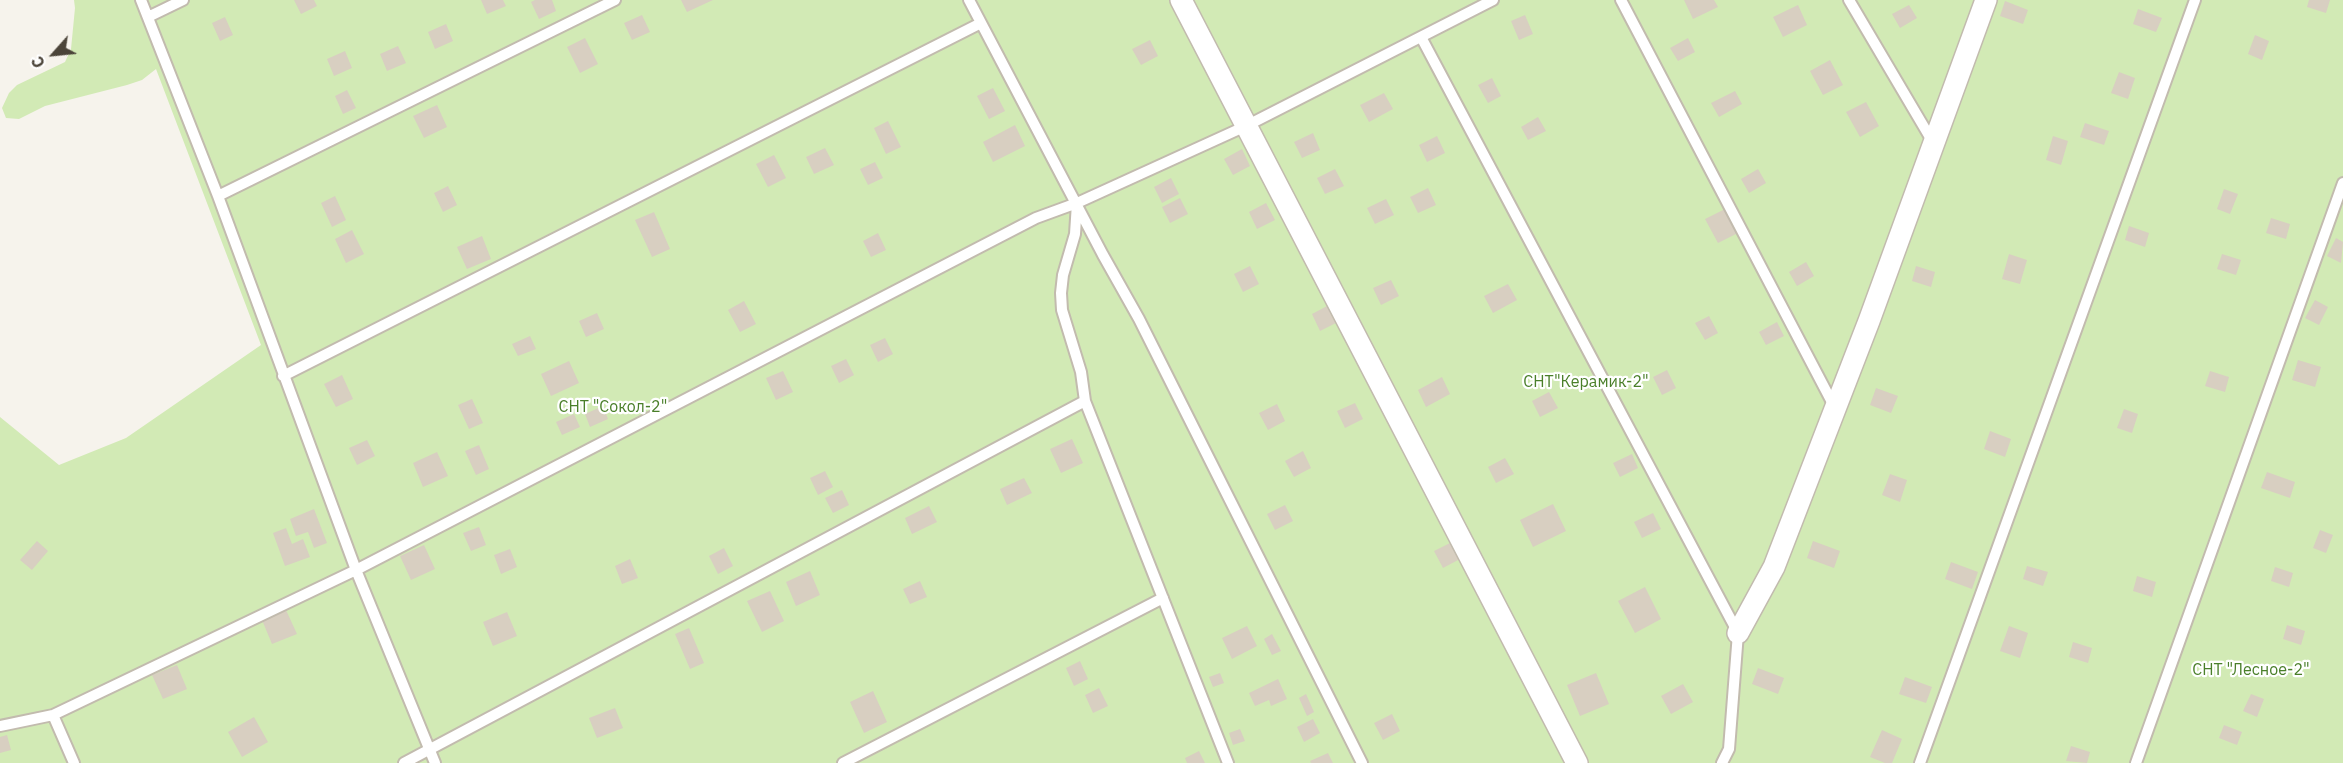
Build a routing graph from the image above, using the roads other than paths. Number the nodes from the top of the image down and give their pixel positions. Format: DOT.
graph roads {
  1 [pos="141,0"];
  2 [pos="183,0"];
  3 [pos="615,0"];
  4 [pos="969,0"];
  5 [pos="1181,0"];
  6 [pos="1493,0"];
  7 [pos="1621,0"];
  8 [pos="1849,0"];
  9 [pos="1986,0"];
  10 [pos="2195,0"];
  11 [pos="148,17"];
  12 [pos="981,23"];
  13 [pos="1421,37"];
  14 [pos="1246,126"];
  15 [pos="1934,144"];
  16 [pos="2343,183"];
  17 [pos="218,196"];
  18 [pos="1077,203"];
  19 [pos="283,376"];
  20 [pos="1085,401"];
  21 [pos="1835,408"];
  22 [pos="356,570"];
  23 [pos="1163,598"];
  24 [pos="1738,633"];
  25 [pos="53,715"];
  26 [pos="0,726"];
  27 [pos="430,750"];
  28 [pos="74,763"];
  29 [pos="404,763"];
  30 [pos="435,763"];
  31 [pos="843,763"];
  32 [pos="1228,763"];
  33 [pos="1362,763"];
  34 [pos="1577,763"];
  35 [pos="1722,763"];
  36 [pos="1920,763"];
  37 [pos="2136,763"];
  1 -- 11 [label="lane"];
  2 -- 11 [label="lane"];
  3 -- 17 [label="lane"];
  4 -- 12 [label="lane"];
  5 -- 14 [label="street"];
  6 -- 13 [label="lane"];
  7 -- 21 [label="lane"];
  8 -- 15 [label="lane"];
  9 -- 15 [label="street"];
  10 -- 36 [label="lane"];
  11 -- 17 [label="lane"];
  12 -- 18 [label="lane"];
  12 -- 19 [label="lane"];
  13 -- 14 [label="lane"];
  13 -- 24 [label="lane"];
  14 -- 18 [label="lane"];
  14 -- 34 [label="street"];
  15 -- 21 [label="street"];
  16 -- 37 [label="lane"];
  17 -- 19 [label="lane"];
  18 -- 20 [label="lane"];
  18 -- 22 [label="lane"];
  18 -- 33 [label="lane"];
  19 -- 22 [label="lane"];
  20 -- 23 [label="lane"];
  20 -- 27 [label="lane"];
  21 -- 24 [label="street"];
  22 -- 25 [label="lane"];
  22 -- 27 [label="lane"];
  23 -- 31 [label="lane"];
  23 -- 32 [label="lane"];
  24 -- 35 [label="lane"];
  25 -- 26 [label="lane"];
  25 -- 28 [label="lane"];
  27 -- 29 [label="lane"];
  27 -- 30 [label="lane"];
}
